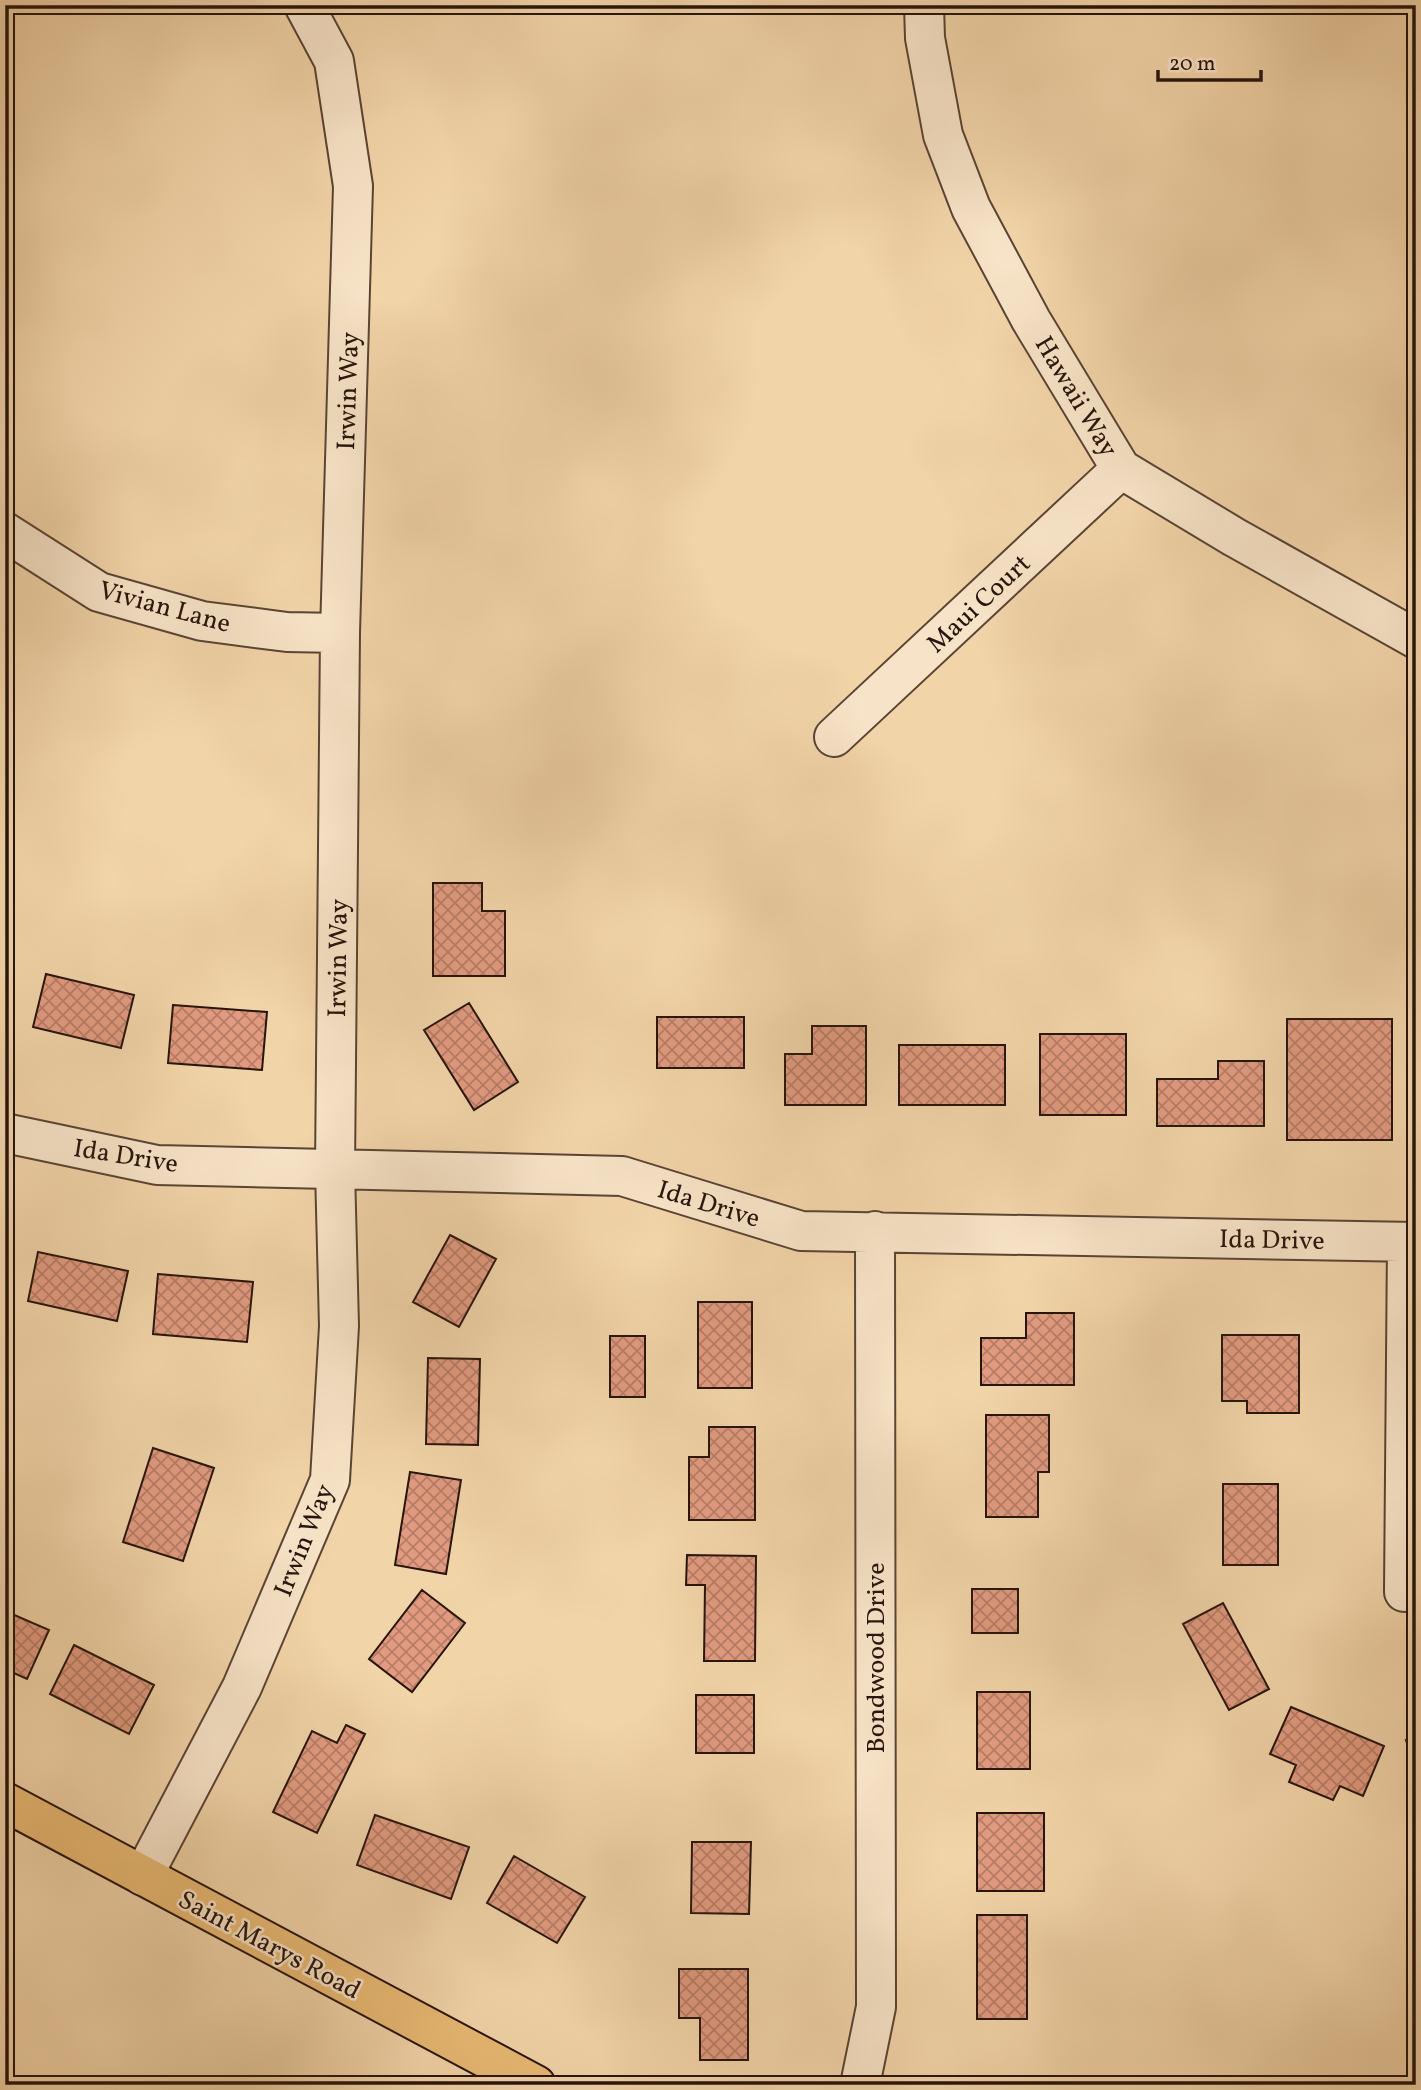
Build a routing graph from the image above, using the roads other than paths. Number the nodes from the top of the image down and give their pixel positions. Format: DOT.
graph roads {
  1 [pos="304,5"];
  2 [pos="924,5"];
  3 [pos="1122,469"];
  4 [pos="5,532"];
  5 [pos="340,633"];
  6 [pos="1416,639"];
  7 [pos="834,737"];
  8 [pos="5,1133"];
  9 [pos="335,1170"];
  10 [pos="875,1231"];
  11 [pos="1411,1242"];
  12 [pos="1404,1592"];
  13 [pos="5,1802"];
  14 [pos="143,1876"];
  15 [pos="536,2085"];
  16 [pos="860,2085"];
  1 -- 5 [label="street, Irwin Way"];
  2 -- 3 [label="street, Hawaii Way"];
  3 -- 6 [label="street, Hawaii Way"];
  3 -- 7 [label="street, Maui Court"];
  4 -- 5 [label="street, Vivian Lane"];
  5 -- 9 [label="street, Irwin Way"];
  8 -- 9 [label="street, Ida Drive"];
  9 -- 10 [label="street, Ida Drive"];
  9 -- 14 [label="street, Irwin Way"];
  10 -- 11 [label="street, Ida Drive"];
  10 -- 16 [label="street, Bondwood Drive"];
  11 -- 12 [label="street"];
  13 -- 14 [label="main road, Saint Marys Road"];
  14 -- 15 [label="main road, Saint Marys Road"];
}
